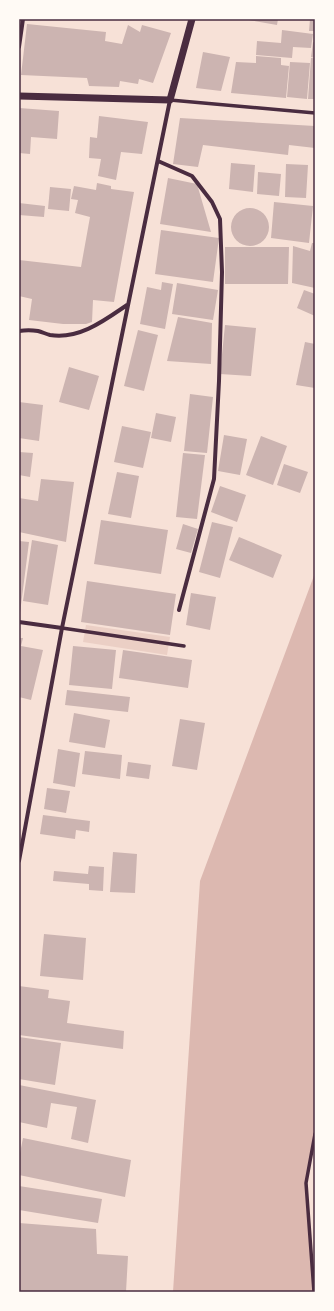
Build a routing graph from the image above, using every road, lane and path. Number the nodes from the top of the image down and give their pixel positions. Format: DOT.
graph roads {
  1 [pos="23,19"];
  2 [pos="192,19"];
  3 [pos="19,47"];
  4 [pos="19,96"];
  5 [pos="170,100"];
  6 [pos="315,113"];
  7 [pos="158,161"];
  8 [pos="127,305"];
  9 [pos="19,331"];
  10 [pos="179,610"];
  11 [pos="19,622"];
  12 [pos="62,628"];
  13 [pos="184,646"];
  14 [pos="19,861"];
  15 [pos="315,1134"];
  16 [pos="314,1292"];
  1 -- 3 [label="street"];
  2 -- 5 [label="street"];
  4 -- 5 [label="street"];
  5 -- 6 [label="street"];
  5 -- 7 [label="street"];
  7 -- 8 [label="street"];
  7 -- 10 [label="street"];
  8 -- 9 [label="street"];
  8 -- 12 [label="street"];
  11 -- 12 [label="street"];
  12 -- 13 [label="street"];
  12 -- 14 [label="street"];
  15 -- 16 [label="street"];
}
